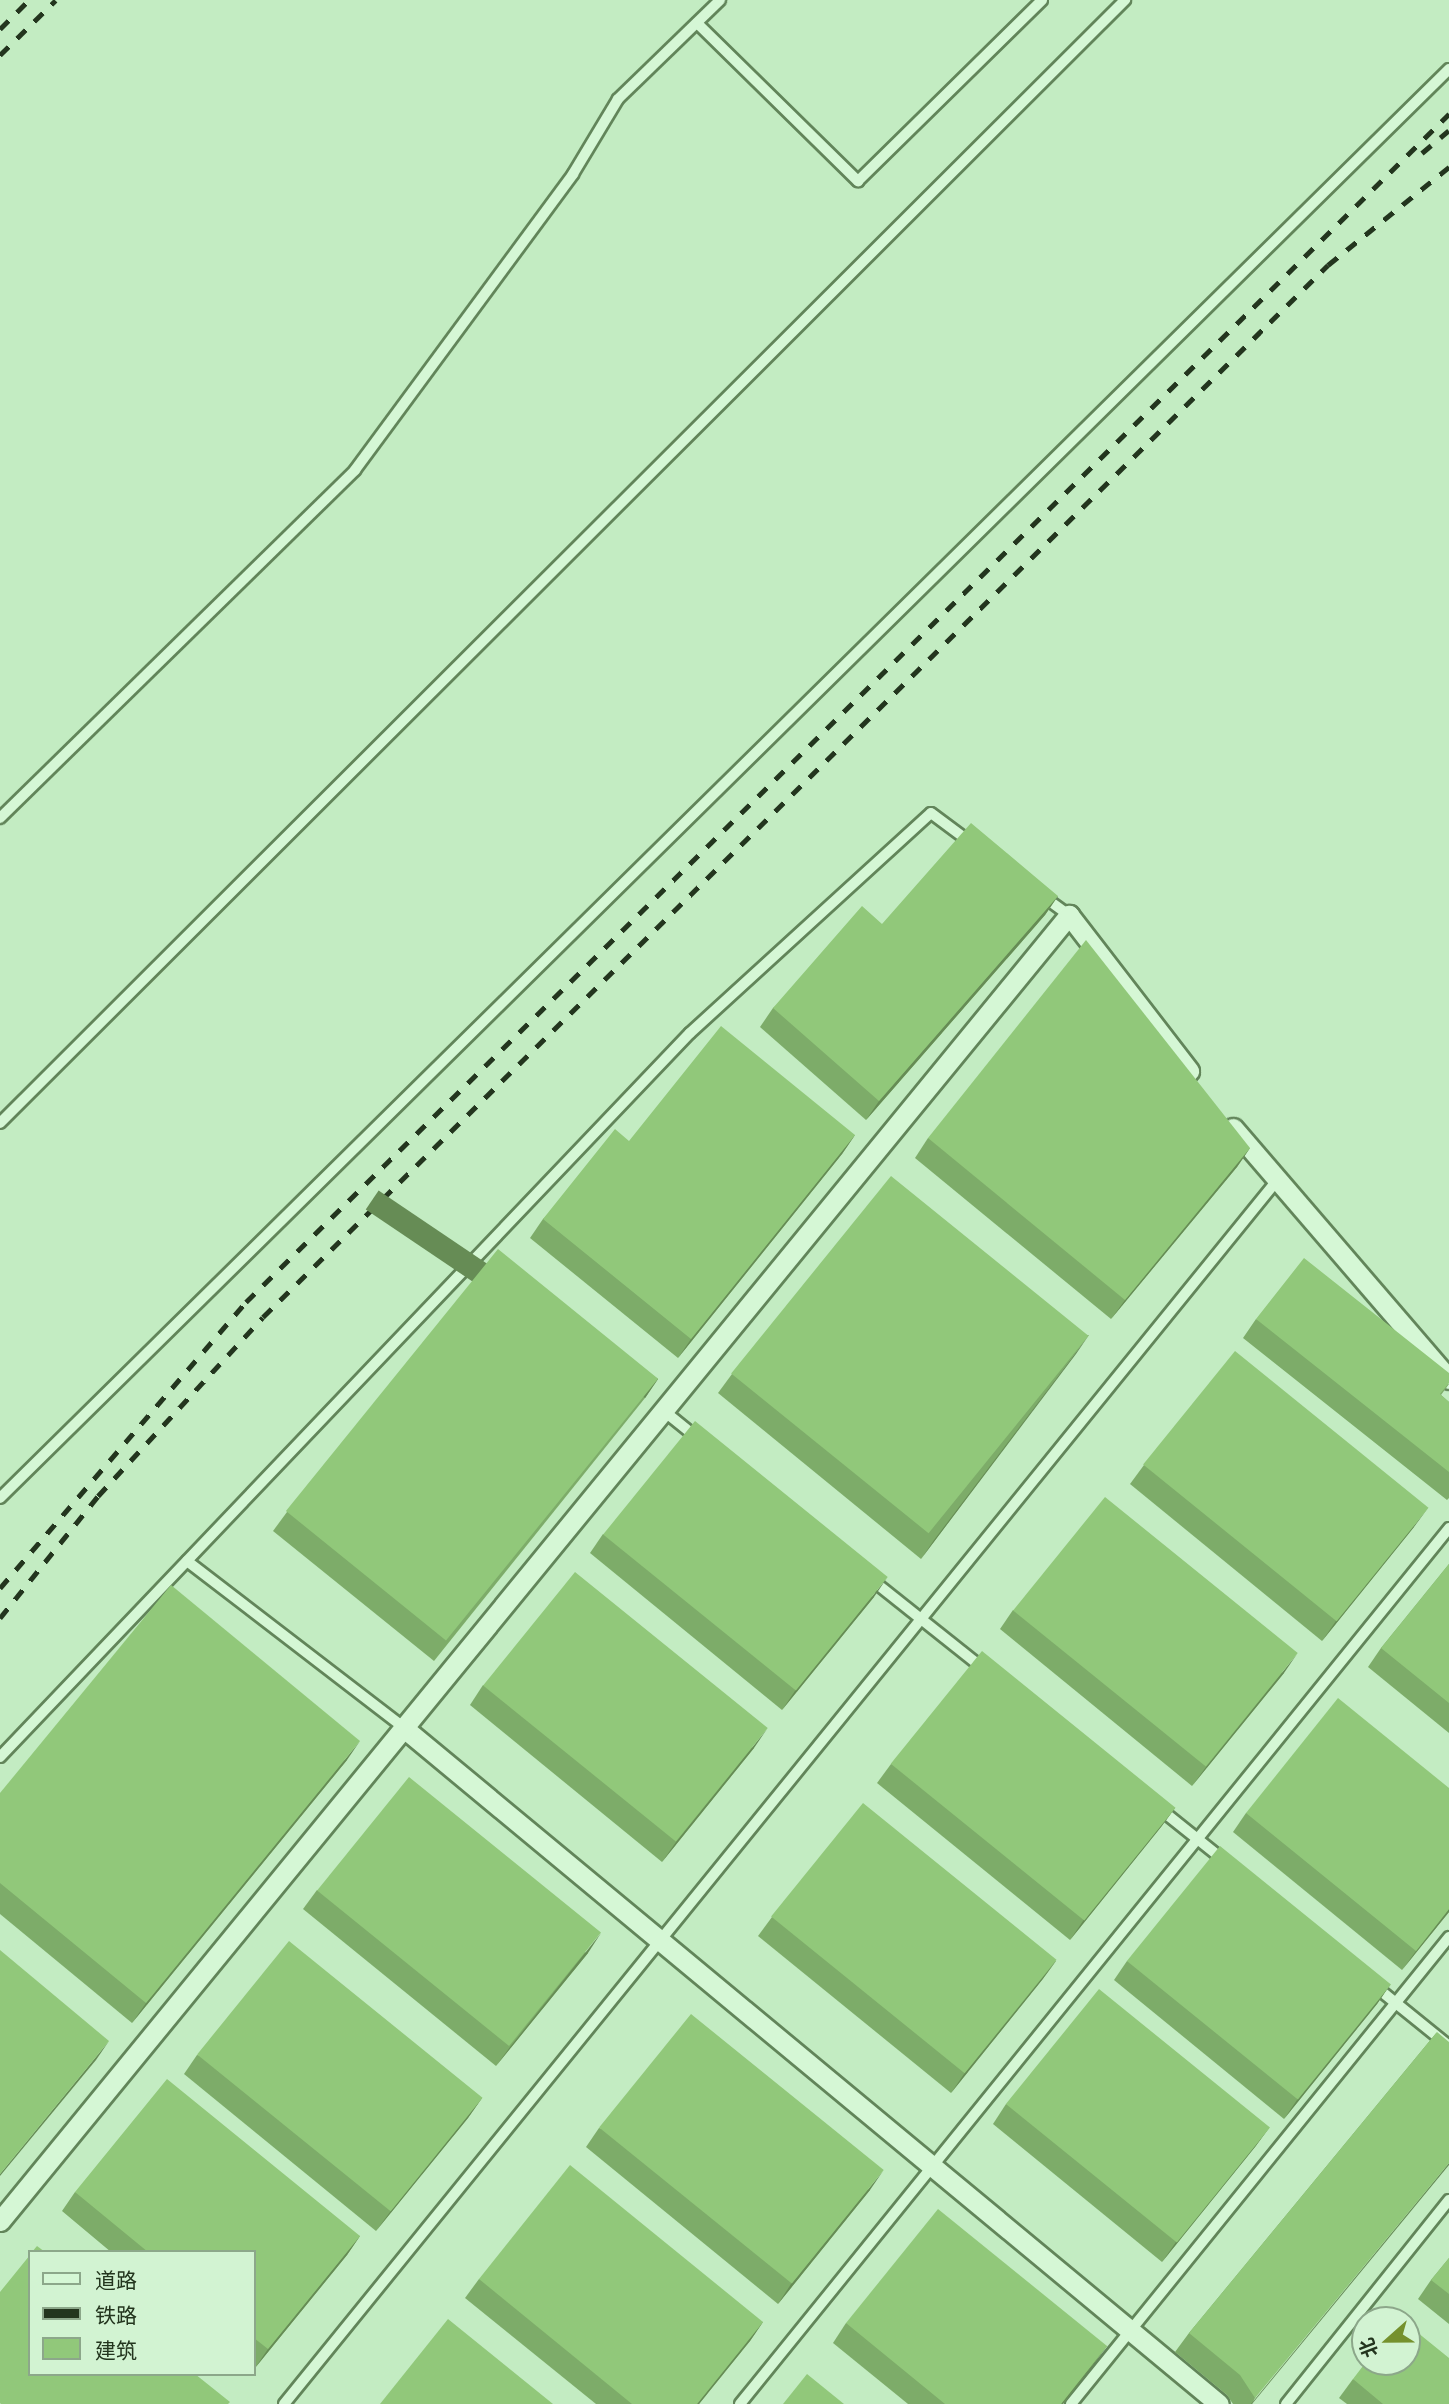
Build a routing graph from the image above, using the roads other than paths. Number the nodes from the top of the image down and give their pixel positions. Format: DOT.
graph roads {
  1 [pos="720,0"];
  2 [pos="1042,0"];
  3 [pos="1125,0"];
  4 [pos="697,23"];
  5 [pos="1449,69"];
  6 [pos="0,818"];
  7 [pos="984,852"];
  8 [pos="1037,892"];
  9 [pos="1069,915"];
  10 [pos="1201,1086"];
  11 [pos="1218,1108"];
  12 [pos="0,1123"];
  13 [pos="1275,1183"];
  14 [pos="1449,1379"];
  15 [pos="664,1411"];
  16 [pos="707,1446"];
  17 [pos="0,1498"];
  18 [pos="1449,1528"];
  19 [pos="187,1561"];
  20 [pos="857,1567"];
  21 [pos="921,1619"];
  22 [pos="995,1678"];
  23 [pos="405,1729"];
  24 [pos="0,1757"];
  25 [pos="1154,1804"];
  26 [pos="1196,1837"];
  27 [pos="1238,1872"];
  28 [pos="1449,1937"];
  29 [pos="663,1938"];
  30 [pos="1364,1977"];
  31 [pos="1396,2003"];
  32 [pos="1449,2046"];
  33 [pos="932,2165"];
  34 [pos="1449,2200"];
  35 [pos="0,2221"];
  36 [pos="1130,2331"];
  37 [pos="285,2404"];
  38 [pos="740,2404"];
  39 [pos="1071,2404"];
  40 [pos="1219,2404"];
  41 [pos="1286,2404"];
  1 -- 4 [label="lane"];
  2 -- 4 [label="lane"];
  3 -- 12 [label="lane"];
  4 -- 6 [label="lane"];
  5 -- 17 [label="lane"];
  7 -- 19 [label="lane"];
  8 -- 9 [label="lane"];
  9 -- 10 [label="street"];
  9 -- 15 [label="street"];
  11 -- 13 [label="street"];
  13 -- 14 [label="street"];
  13 -- 21 [label="lane"];
  15 -- 16 [label="lane"];
  15 -- 23 [label="street"];
  18 -- 26 [label="lane"];
  19 -- 23 [label="lane"];
  19 -- 24 [label="lane"];
  20 -- 21 [label="lane"];
  21 -- 22 [label="lane"];
  21 -- 29 [label="lane"];
  23 -- 29 [label="street"];
  23 -- 35 [label="street"];
  25 -- 26 [label="lane"];
  26 -- 27 [label="lane"];
  26 -- 33 [label="lane"];
  28 -- 31 [label="lane"];
  29 -- 33 [label="street"];
  29 -- 37 [label="lane"];
  30 -- 31 [label="lane"];
  31 -- 32 [label="lane"];
  31 -- 36 [label="lane"];
  33 -- 36 [label="street"];
  33 -- 38 [label="lane"];
  34 -- 41 [label="lane"];
  36 -- 39 [label="lane"];
  36 -- 40 [label="street"];
}
